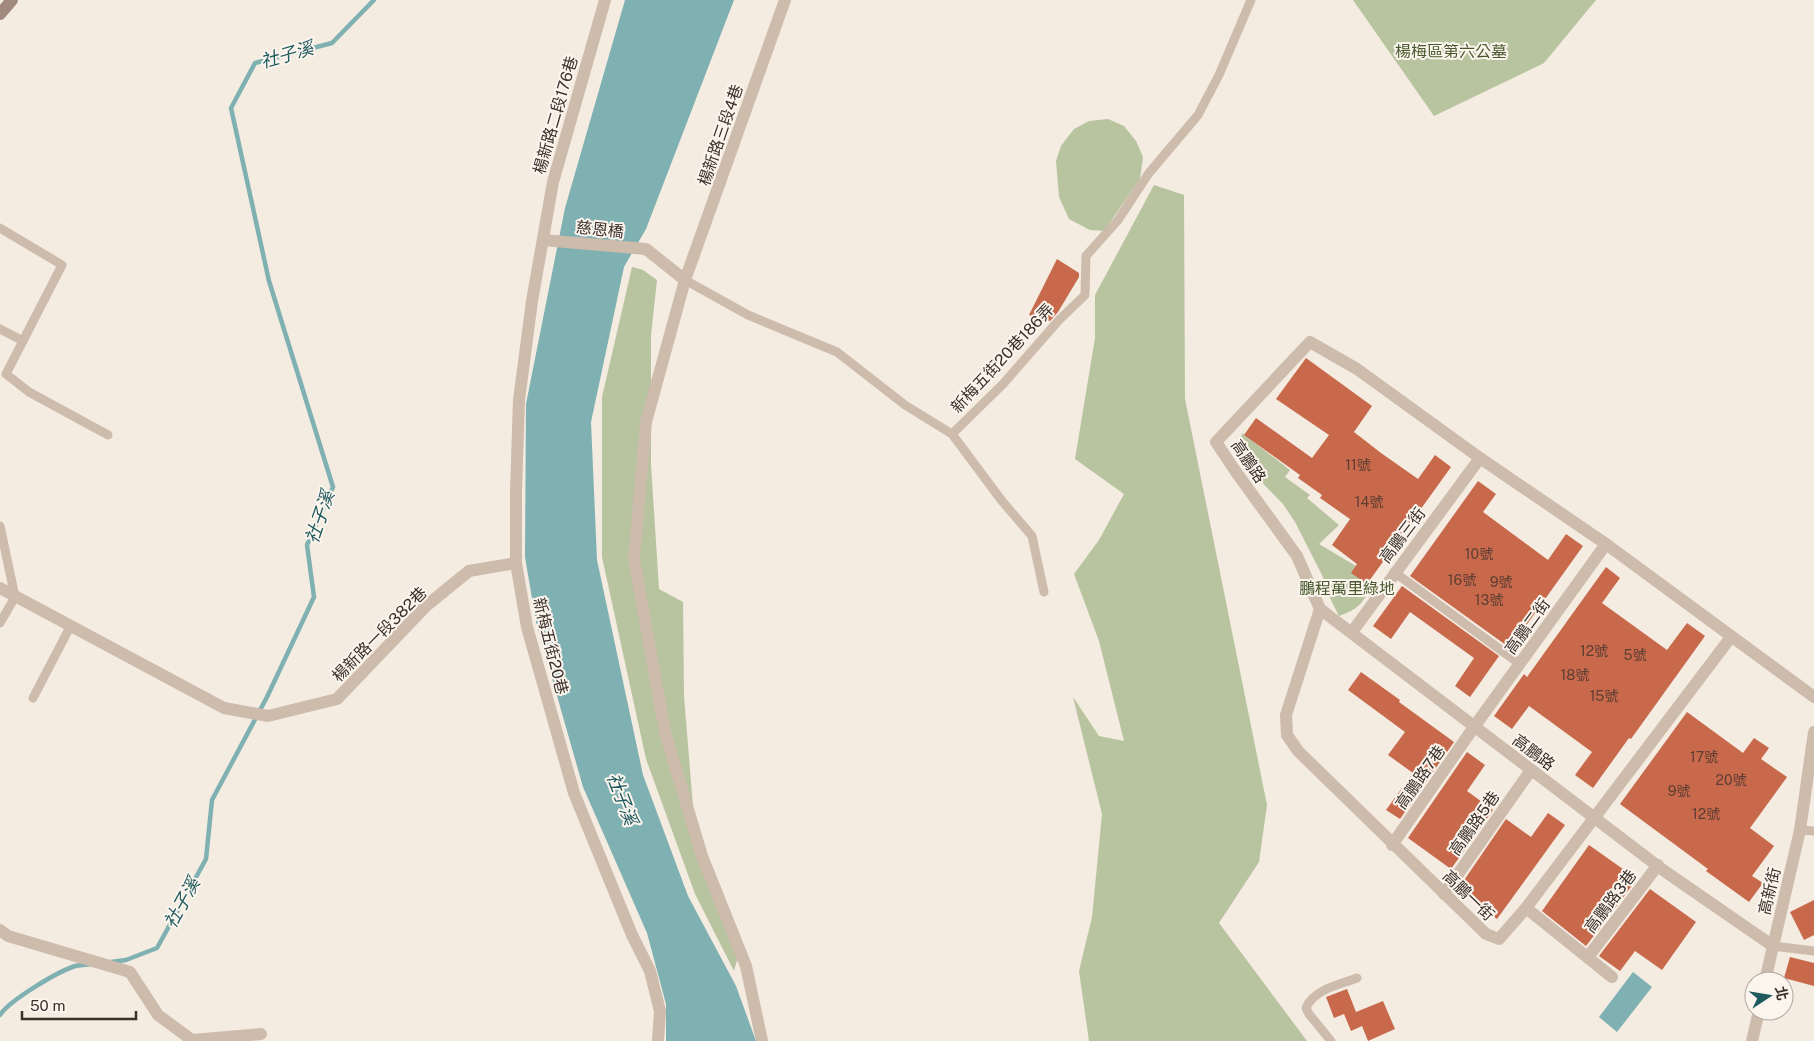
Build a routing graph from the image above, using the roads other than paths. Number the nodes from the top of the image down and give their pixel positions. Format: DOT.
graph roads {
  1 [pos="12,0"];
  2 [pos="605,0"];
  3 [pos="785,0"];
  4 [pos="1251,0"];
  5 [pos="0,14"];
  6 [pos="0,228"];
  7 [pos="547,240"];
  8 [pos="646,249"];
  9 [pos="685,280"];
  10 [pos="0,329"];
  11 [pos="23,341"];
  12 [pos="952,434"];
  13 [pos="108,435"];
  14 [pos="1480,458"];
  15 [pos="0,526"];
  16 [pos="1606,544"];
  17 [pos="516,563"];
  18 [pos="1394,572"];
  19 [pos="0,588"];
  20 [pos="1044,592"];
  21 [pos="15,597"];
  22 [pos="1320,609"];
  23 [pos="0,623"];
  24 [pos="70,626"];
  25 [pos="1352,632"];
  26 [pos="1731,637"];
  27 [pos="1520,664"];
  28 [pos="1814,697"];
  29 [pos="33,698"];
  30 [pos="1474,727"];
  31 [pos="1814,732"];
  32 [pos="1531,770"];
  33 [pos="1814,794"];
  34 [pos="1803,809"];
  35 [pos="1594,817"];
  36 [pos="1800,830"];
  37 [pos="1814,831"];
  38 [pos="1392,845"];
  39 [pos="1658,865"];
  40 [pos="1444,894"];
  41 [pos="1526,908"];
  42 [pos="0,930"];
  43 [pos="1773,946"];
  44 [pos="1814,951"];
  45 [pos="1588,957"];
  46 [pos="1768,971"];
  47 [pos="1612,977"];
  48 [pos="1357,978"];
  49 [pos="1757,1021"];
  50 [pos="261,1034"];
  51 [pos="658,1041"];
  52 [pos="762,1041"];
  53 [pos="1331,1041"];
  54 [pos="1752,1041"];
  1 -- 5 [label="main road"];
  2 -- 7 [label="street, 楊新路二段176巷"];
  3 -- 9 [label="street, 楊新路三段4巷"];
  4 -- 12 [label="lane, 新梅五街20巷186弄"];
  6 -- 11 [label="lane"];
  7 -- 8 [label="street, 慈恩橋"];
  7 -- 17 [label="street, 新梅五街20巷"];
  8 -- 9 [label="street, 新梅五街20巷186弄"];
  9 -- 12 [label="lane, 新梅五街20巷186弄"];
  9 -- 52 [label="street, 楊新路三段4巷"];
  10 -- 11 [label="lane"];
  11 -- 13 [label="lane"];
  12 -- 20 [label="lane"];
  14 -- 16 [label="street, 高鵬路"];
  14 -- 18 [label="street, 高鵬三街"];
  14 -- 22 [label="street, 高鵬路"];
  15 -- 21 [label="lane"];
  16 -- 26 [label="street, 高鵬路"];
  16 -- 27 [label="street, 高鵬二街"];
  17 -- 24 [label="street, 楊新路一段382巷"];
  17 -- 51 [label="street, 新梅五街20巷"];
  18 -- 25 [label="street, 高鵬三街"];
  18 -- 27 [label="lane"];
  19 -- 21 [label="street, 楊新路一段382巷"];
  21 -- 23 [label="lane"];
  21 -- 24 [label="street, 楊新路一段382巷"];
  22 -- 25 [label="street, 高鵬路"];
  22 -- 38 [label="street, 高鵬一街"];
  24 -- 29 [label="lane"];
  25 -- 30 [label="street, 高鵬路"];
  26 -- 28 [label="street, 高鵬路"];
  26 -- 35 [label="street, 高鵬一街"];
  27 -- 30 [label="street, 高鵬二街"];
  30 -- 32 [label="street, 高鵬路"];
  30 -- 38 [label="street, 高鵬路7巷"];
  31 -- 34 [label="street"];
  32 -- 35 [label="street, 高鵬路"];
  32 -- 40 [label="street, 高鵬路5巷"];
  33 -- 34 [label="street"];
  34 -- 36 [label="street, 高新街"];
  35 -- 39 [label="street, 高鵬路"];
  35 -- 41 [label="street, 高鵬一街"];
  36 -- 37 [label="lane"];
  36 -- 43 [label="street, 高新街"];
  38 -- 40 [label="street, 高鵬一街"];
  39 -- 43 [label="street, 高鵬路"];
  39 -- 45 [label="street, 高鵬路3巷"];
  40 -- 41 [label="street, 高鵬一街"];
  41 -- 45 [label="street"];
  42 -- 50 [label="street"];
  43 -- 44 [label="lane"];
  43 -- 46 [label="street, 高新街"];
  45 -- 47 [label="street"];
  48 -- 53 [label="lane"];
  49 -- 54 [label="street"];
}
